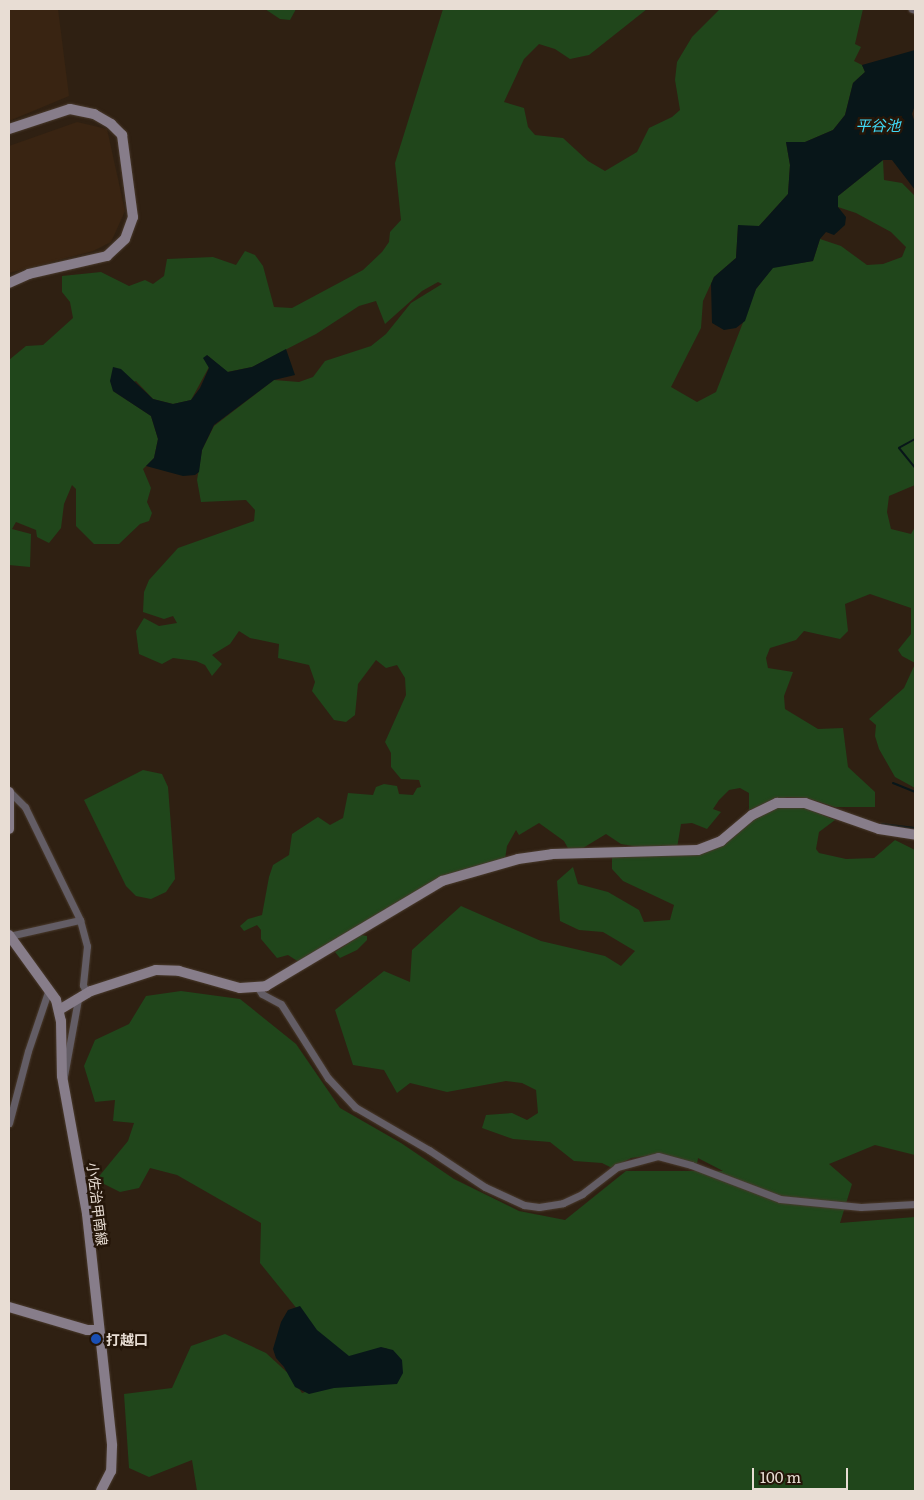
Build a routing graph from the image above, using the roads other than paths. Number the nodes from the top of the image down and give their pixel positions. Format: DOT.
graph roads {
  1 [pos="9,129"];
  2 [pos="9,283"];
  3 [pos="9,791"];
  4 [pos="9,829"];
  5 [pos="915,835"];
  6 [pos="80,920"];
  7 [pos="9,935"];
  8 [pos="258,988"];
  9 [pos="49,989"];
  10 [pos="83,996"];
  11 [pos="58,1010"];
  12 [pos="62,1076"];
  13 [pos="9,1123"];
  14 [pos="915,1204"];
  15 [pos="9,1307"];
  16 [pos="98,1330"];
  17 [pos="101,1491"];
  1 -- 2 [label="street"];
  3 -- 4 [label="street"];
  3 -- 6 [label="street"];
  5 -- 8 [label="street"];
  6 -- 7 [label="street"];
  6 -- 10 [label="street"];
  7 -- 9 [label="street, 小佐治甲南線"];
  8 -- 10 [label="street"];
  8 -- 14 [label="street"];
  9 -- 11 [label="street, 小佐治甲南線"];
  9 -- 13 [label="street"];
  10 -- 11 [label="street"];
  10 -- 12 [label="street"];
  11 -- 12 [label="street, 小佐治甲南線"];
  12 -- 16 [label="street, 小佐治甲南線"];
  15 -- 16 [label="street"];
  16 -- 17 [label="street, 小佐治甲南線"];
}
